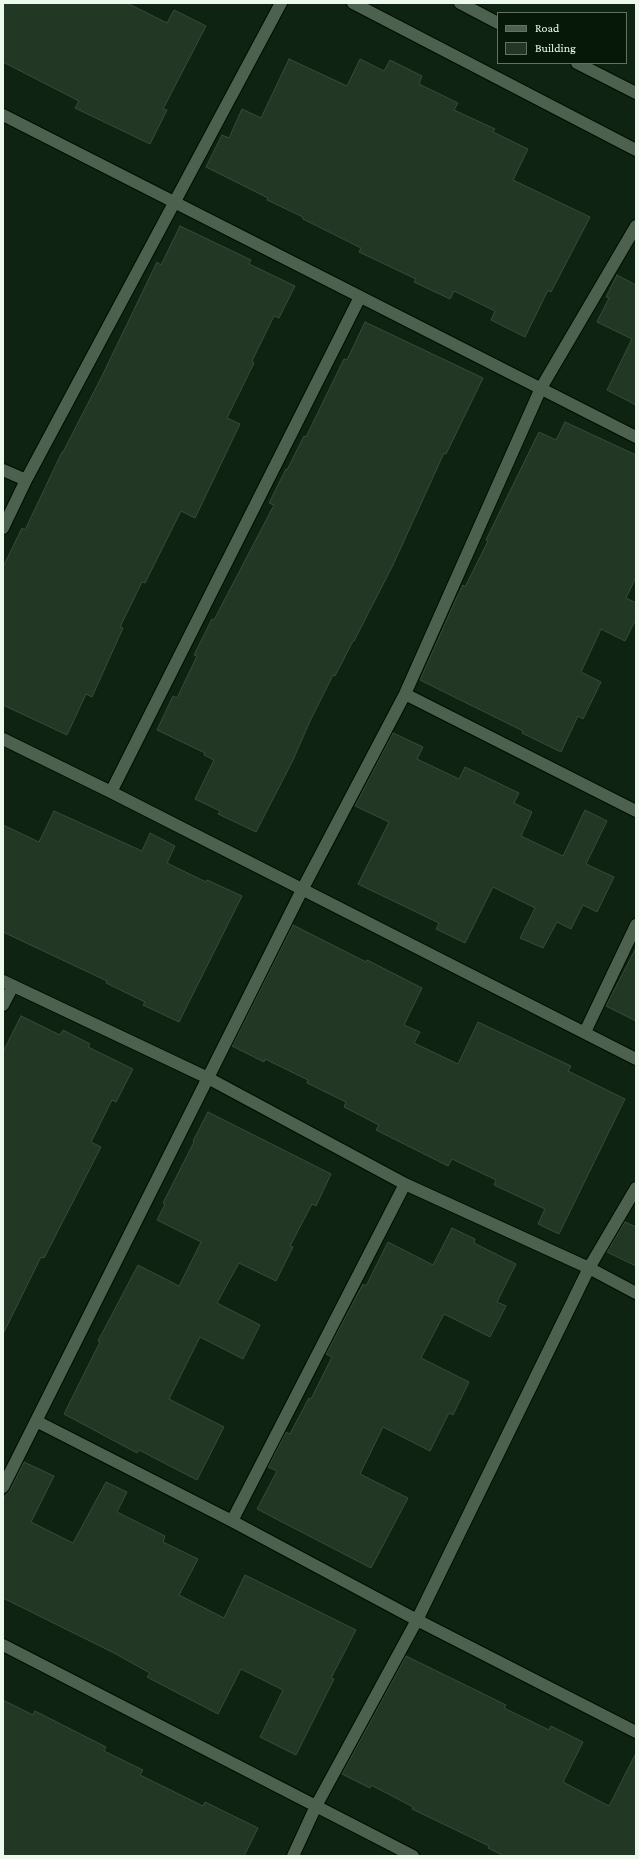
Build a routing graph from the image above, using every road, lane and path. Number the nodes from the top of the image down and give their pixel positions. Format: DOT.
graph roads {
  1 [pos="282,3"];
  2 [pos="353,3"];
  3 [pos="460,3"];
  4 [pos="497,22"];
  5 [pos="579,64"];
  6 [pos="636,93"];
  7 [pos="3,115"];
  8 [pos="636,150"];
  9 [pos="174,202"];
  10 [pos="636,226"];
  11 [pos="360,297"];
  12 [pos="541,388"];
  13 [pos="636,437"];
  14 [pos="3,470"];
  15 [pos="26,480"];
  16 [pos="3,528"];
  17 [pos="405,694"];
  18 [pos="3,739"];
  19 [pos="111,792"];
  20 [pos="636,811"];
  21 [pos="302,890"];
  22 [pos="636,925"];
  23 [pos="8,983"];
  24 [pos="3,1005"];
  25 [pos="585,1032"];
  26 [pos="636,1059"];
  27 [pos="208,1078"];
  28 [pos="405,1184"];
  29 [pos="636,1188"];
  30 [pos="589,1268"];
  31 [pos="636,1293"];
  32 [pos="36,1421"];
  33 [pos="3,1487"];
  34 [pos="232,1521"];
  35 [pos="417,1620"];
  36 [pos="3,1646"];
  37 [pos="636,1732"];
  38 [pos="316,1806"];
  39 [pos="293,1856"];
  40 [pos="414,1856"];
  1 -- 9 [label="street"];
  2 -- 8 [label="street"];
  3 -- 4 [label="street"];
  5 -- 6 [label="street"];
  7 -- 9 [label="street"];
  9 -- 11 [label="street"];
  9 -- 15 [label="street"];
  10 -- 12 [label="street"];
  11 -- 12 [label="street"];
  11 -- 19 [label="street"];
  12 -- 13 [label="street"];
  12 -- 17 [label="street"];
  14 -- 15 [label="street"];
  15 -- 16 [label="street"];
  17 -- 20 [label="street"];
  17 -- 21 [label="street"];
  18 -- 19 [label="street"];
  19 -- 21 [label="street"];
  21 -- 25 [label="street"];
  21 -- 27 [label="street"];
  22 -- 25 [label="street"];
  23 -- 24 [label="street"];
  23 -- 27 [label="street"];
  25 -- 26 [label="street"];
  27 -- 28 [label="street"];
  27 -- 32 [label="street"];
  28 -- 30 [label="street"];
  28 -- 34 [label="street"];
  29 -- 30 [label="street"];
  30 -- 31 [label="street"];
  30 -- 35 [label="street"];
  32 -- 33 [label="street"];
  32 -- 34 [label="street"];
  34 -- 35 [label="street"];
  35 -- 37 [label="street"];
  35 -- 38 [label="street"];
  36 -- 38 [label="street"];
  38 -- 39 [label="street"];
  38 -- 40 [label="street"];
}
